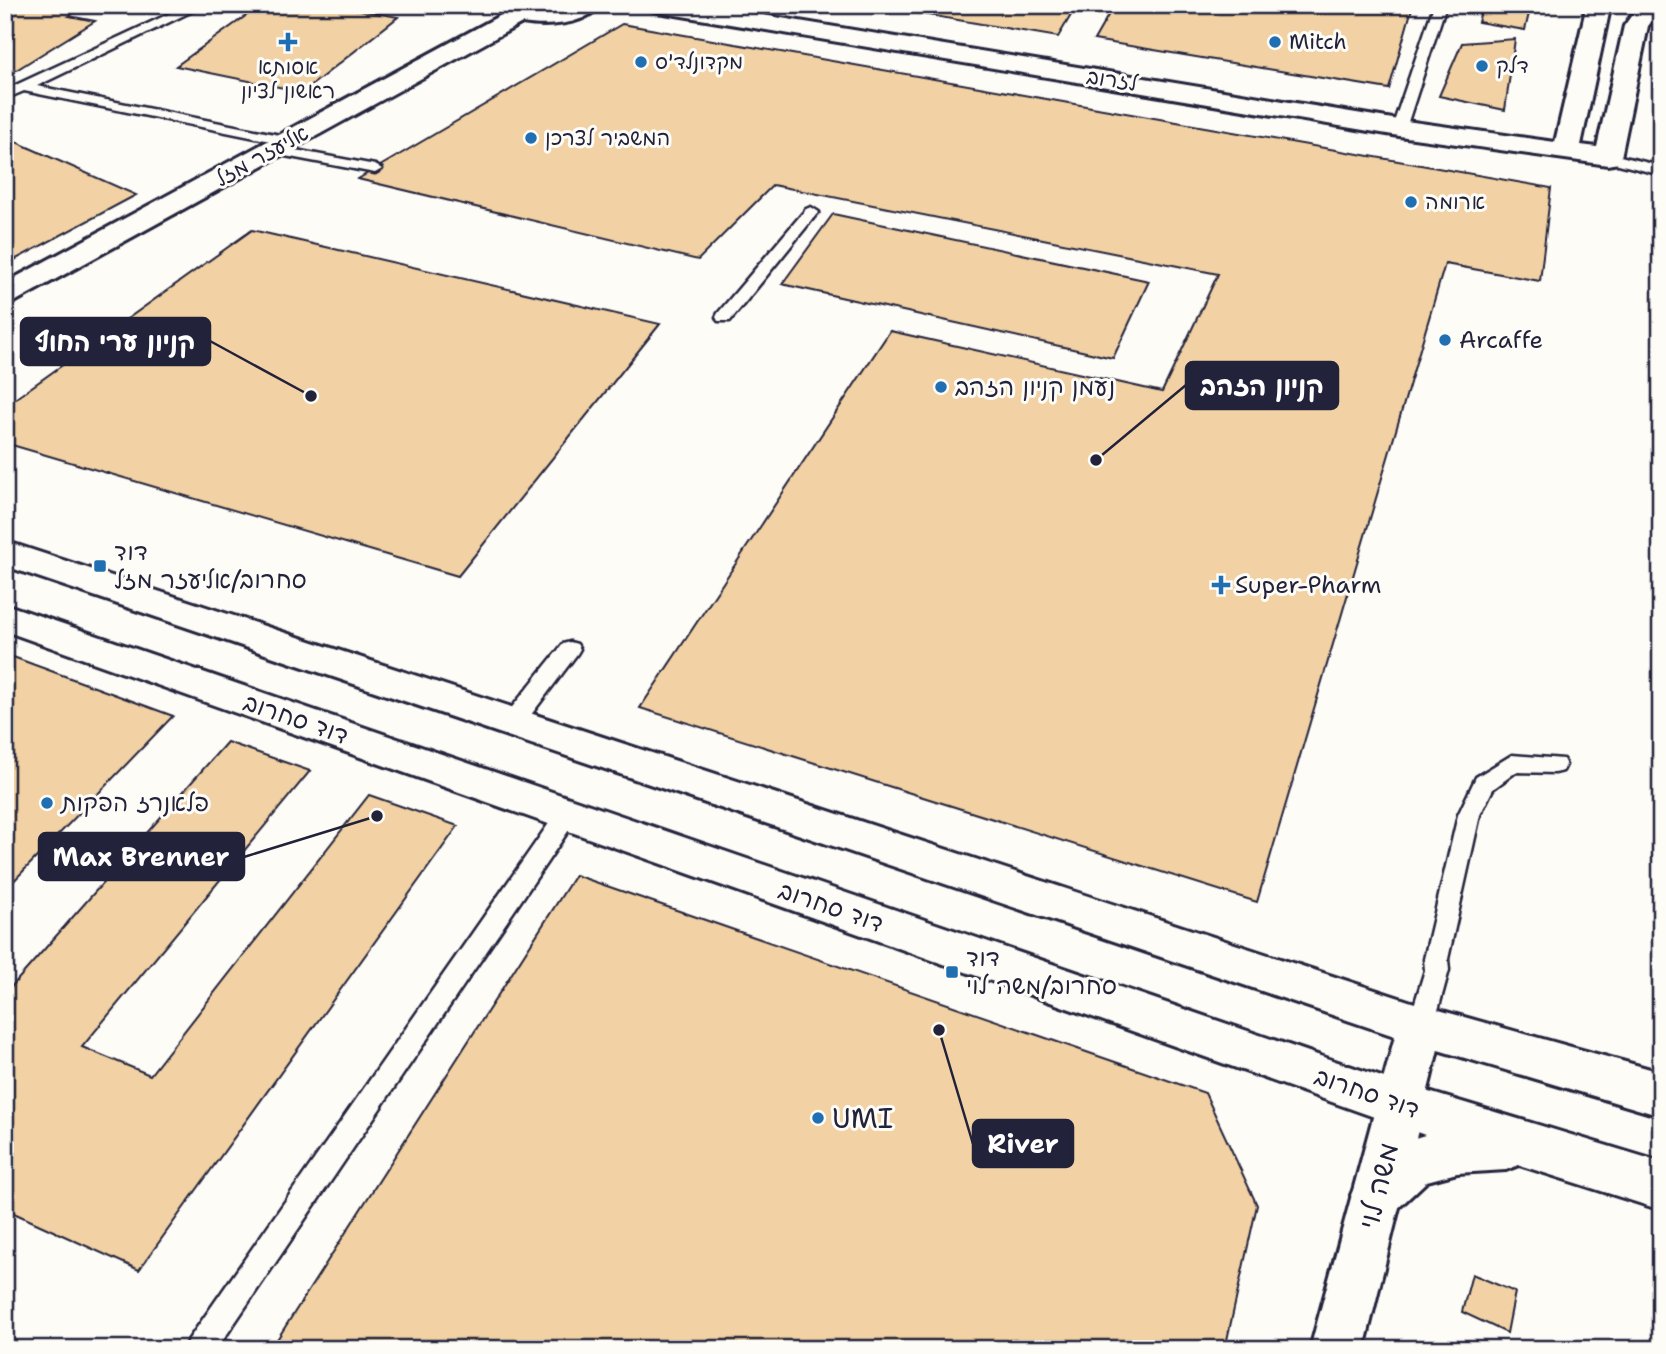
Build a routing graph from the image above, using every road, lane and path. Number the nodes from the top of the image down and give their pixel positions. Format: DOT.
graph roads {
  1 [pos="199,5"];
  2 [pos="588,5"];
  3 [pos="658,5"];
  4 [pos="1440,5"];
  5 [pos="1594,5"];
  6 [pos="1654,5"];
  7 [pos="510,10"];
  8 [pos="23,87"];
  9 [pos="5,95"];
  10 [pos="1398,128"];
  11 [pos="282,145"];
  12 [pos="1566,151"];
  13 [pos="1608,157"];
  14 [pos="1661,163"];
  15 [pos="375,169"];
  16 [pos="1661,171"];
  17 [pos="811,212"];
  18 [pos="5,295"];
  19 [pos="723,317"];
  20 [pos="5,553"];
  21 [pos="5,617"];
  22 [pos="570,649"];
  23 [pos="513,722"];
  24 [pos="1555,765"];
  25 [pos="567,815"];
  26 [pos="1421,1024"];
  27 [pos="1661,1094"];
  28 [pos="1399,1105"];
  29 [pos="1532,1146"];
  30 [pos="1661,1186"];
  31 [pos="1376,1195"];
  32 [pos="199,1349"];
  33 [pos="1337,1349"];
  1 -- 8 [label="lane"];
  2 -- 7 [label="street"];
  3 -- 10 [label="street, לזרוב"];
  4 -- 10 [label="lane"];
  5 -- 12 [label="street"];
  6 -- 13 [label="street"];
  7 -- 11 [label="street, אליעזר מזל"];
  8 -- 9 [label="lane"];
  8 -- 11 [label="lane"];
  10 -- 12 [label="street, לזרוב"];
  11 -- 15 [label="lane"];
  11 -- 18 [label="street, אליעזר מזל"];
  12 -- 13 [label="street, לזרוב"];
  13 -- 14 [label="lane"];
  13 -- 16 [label="lane"];
  17 -- 19 [label="lane"];
  20 -- 23 [label="street"];
  21 -- 25 [label="street, דוד סחרוב"];
  22 -- 23 [label="lane"];
  23 -- 26 [label="street"];
  24 -- 26 [label="lane"];
  25 -- 28 [label="street, דוד סחרוב"];
  25 -- 32 [label="lane"];
  26 -- 27 [label="street"];
  26 -- 28 [label="street, משה לוי"];
  28 -- 29 [label="street, דוד סחרוב"];
  28 -- 31 [label="street, משה לוי"];
  29 -- 30 [label="street, דוד סחרוב"];
  29 -- 31 [label="street"];
  31 -- 33 [label="street, משה לוי"];
}
